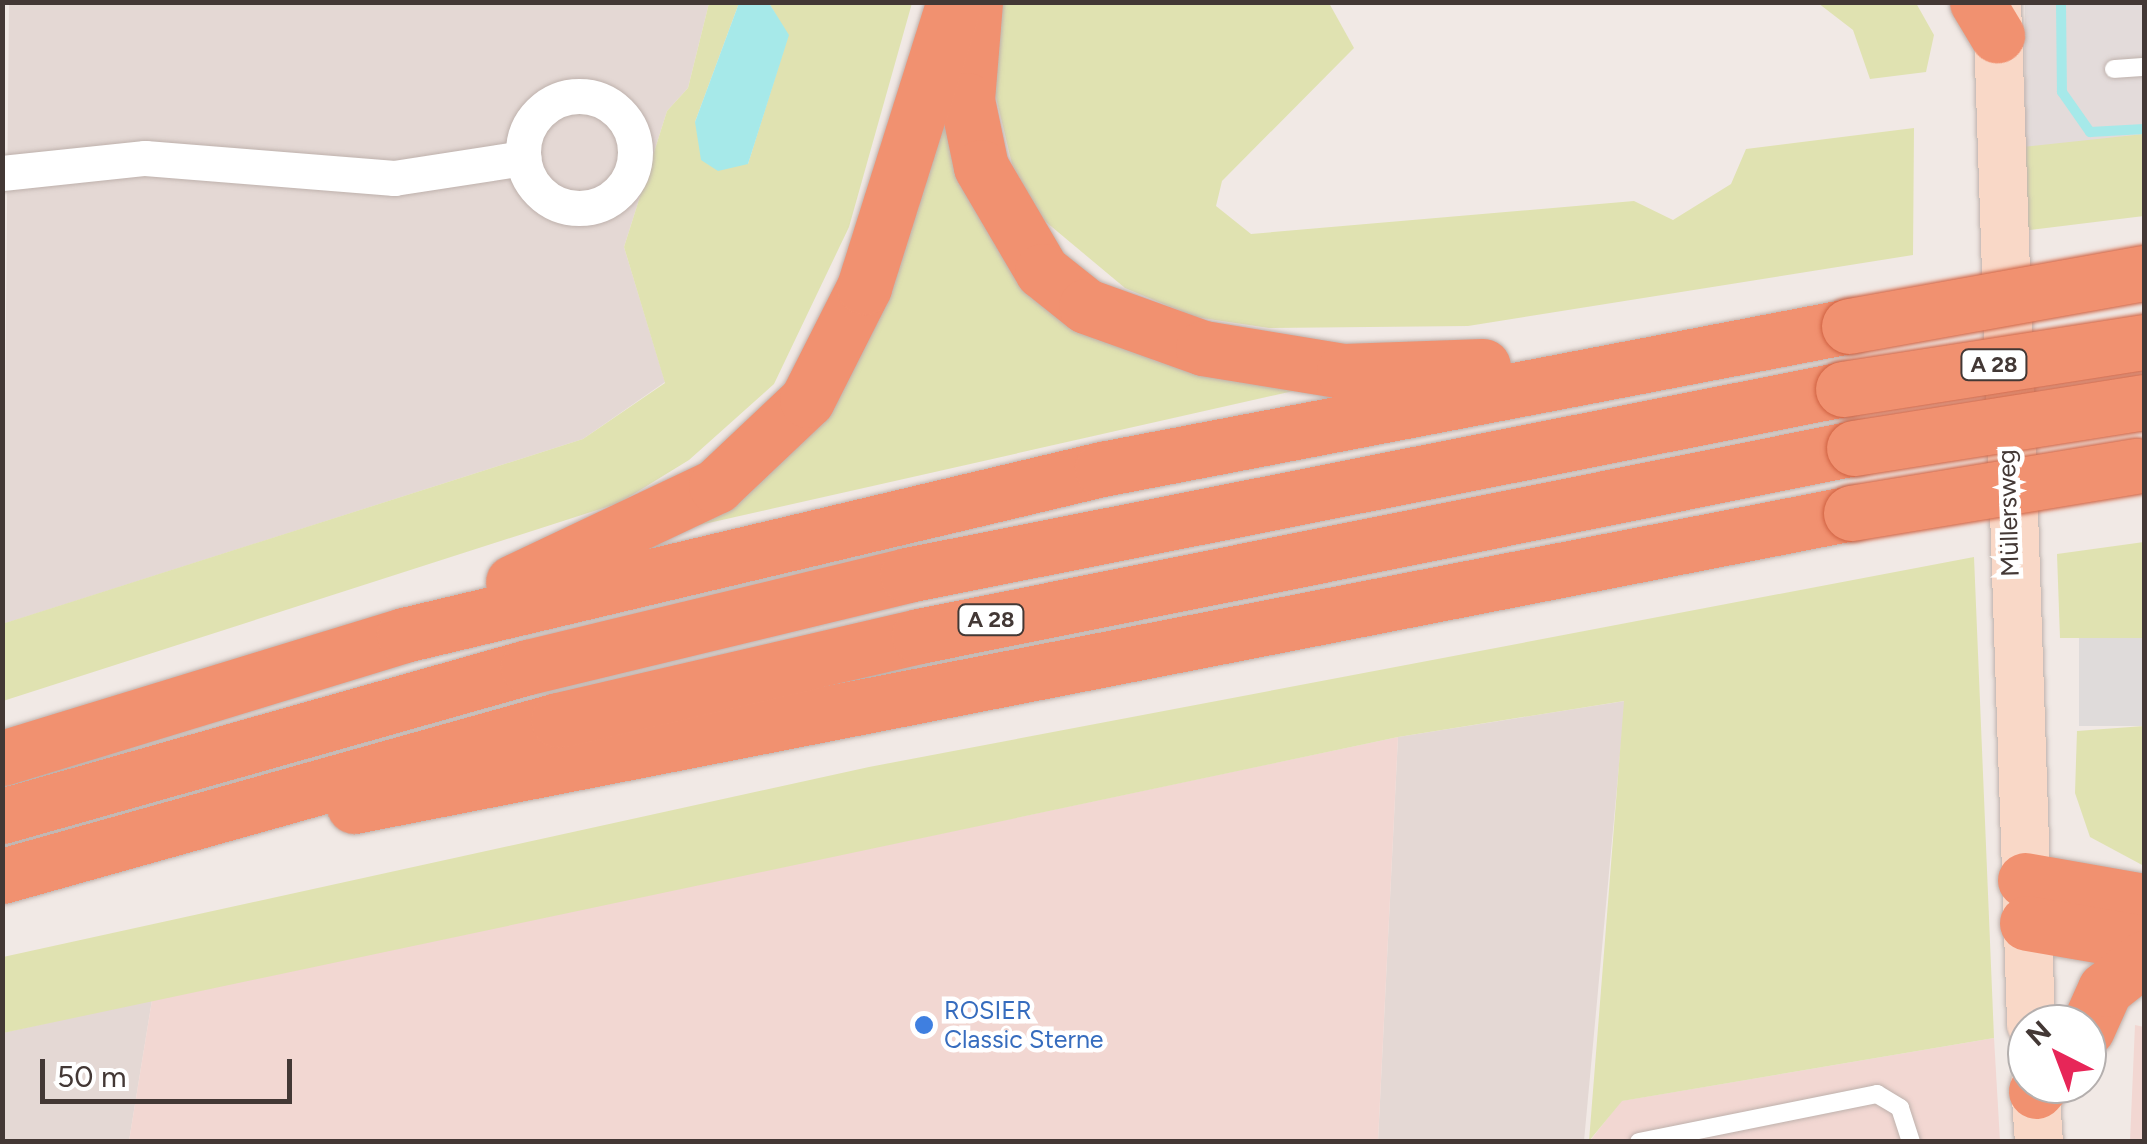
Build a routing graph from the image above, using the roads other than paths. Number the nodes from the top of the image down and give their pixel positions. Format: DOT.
graph roads {
  1 [pos="954,2"];
  2 [pos="975,2"];
  3 [pos="1990,13"];
  4 [pos="2144,67"];
  5 [pos="2114,69"];
  6 [pos="523,158"];
  7 [pos="2,172"];
  8 [pos="2144,273"];
  9 [pos="2144,342"];
  10 [pos="1601,367"];
  11 [pos="2144,402"];
  12 [pos="2144,464"];
  13 [pos="404,635"];
  14 [pos="2,758"];
  15 [pos="2,816"];
  16 [pos="138,835"];
  17 [pos="2,876"];
  18 [pos="2026,901"];
  19 [pos="2144,901"];
  20 [pos="2144,943"];
  21 [pos="2144,958"];
  22 [pos="2030,1004"];
  23 [pos="2098,1004"];
  24 [pos="1639,1142"];
  25 [pos="1911,1142"];
  1 -- 13 [label="highway"];
  2 -- 10 [label="highway"];
  3 -- 18 [label="main road, Müllersweg"];
  4 -- 5 [label="lane"];
  6 -- 7 [label="street"];
  8 -- 10 [label="highway, bridge"];
  9 -- 15 [label="highway, A 28, bridge"];
  10 -- 13 [label="highway"];
  11 -- 16 [label="highway, A 28, bridge"];
  12 -- 16 [label="highway, bridge"];
  13 -- 14 [label="highway"];
  16 -- 17 [label="highway, A 28"];
  18 -- 19 [label="highway"];
  18 -- 20 [label="highway"];
  18 -- 22 [label="main road, Müllersweg"];
  21 -- 23 [label="highway"];
  24 -- 25 [label="lane"];
}
